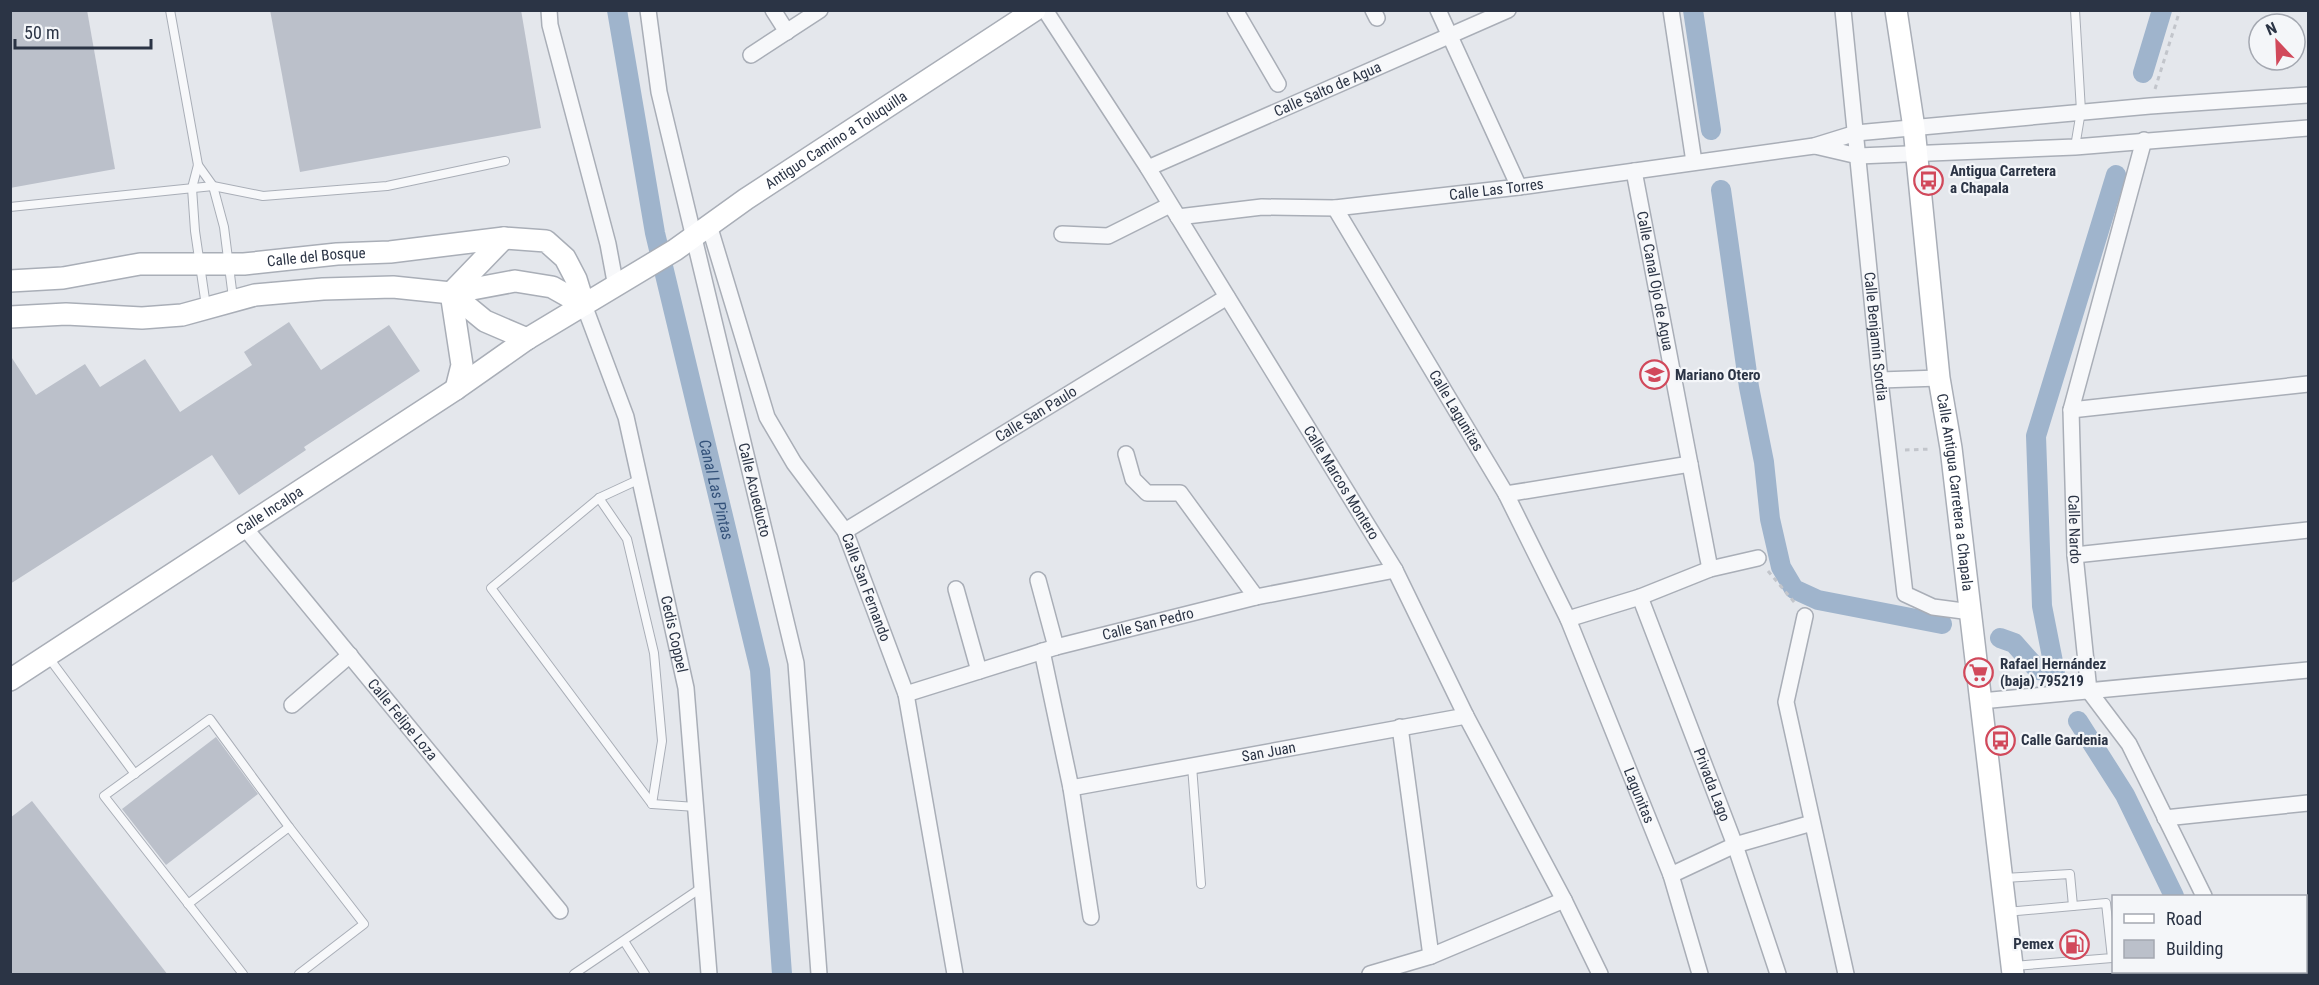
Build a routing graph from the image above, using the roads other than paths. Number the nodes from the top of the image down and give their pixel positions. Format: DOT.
graph roads {
  1 [pos="170,10"];
  2 [pos="549,10"];
  3 [pos="648,10"];
  4 [pos="773,10"];
  5 [pos="820,10"];
  6 [pos="1035,10"];
  7 [pos="1045,10"];
  8 [pos="1234,10"];
  9 [pos="1438,10"];
  10 [pos="1508,10"];
  11 [pos="1671,10"];
  12 [pos="1843,10"];
  13 [pos="1896,10"];
  14 [pos="2075,10"];
  15 [pos="787,32"];
  16 [pos="1451,36"];
  17 [pos="751,55"];
  18 [pos="1278,84"];
  19 [pos="2308,95"];
  20 [pos="2081,111"];
  21 [pos="1958,123"];
  22 [pos="1914,128"];
  23 [pos="2308,128"];
  24 [pos="1856,133"];
  25 [pos="2144,141"];
  26 [pos="1814,146"];
  27 [pos="2075,147"];
  28 [pos="1959,150"];
  29 [pos="1916,153"];
  30 [pos="1858,156"];
  31 [pos="505,161"];
  32 [pos="1694,162"];
  33 [pos="198,165"];
  34 [pos="1148,168"];
  35 [pos="1634,171"];
  36 [pos="213,186"];
  37 [pos="1519,187"];
  38 [pos="192,188"];
  39 [pos="10,207"];
  40 [pos="1335,208"];
  41 [pos="1174,211"];
  42 [pos="701,230"];
  43 [pos="1062,234"];
  44 [pos="504,238"];
  45 [pos="199,263"];
  46 [pos="230,263"];
  47 [pos="10,281"];
  48 [pos="616,287"];
  49 [pos="451,293"];
  50 [pos="1227,297"];
  51 [pos="233,300"];
  52 [pos="584,305"];
  53 [pos="206,307"];
  54 [pos="10,317"];
  55 [pos="527,339"];
  56 [pos="1939,378"];
  57 [pos="1880,380"];
  58 [pos="2308,384"];
  59 [pos="456,389"];
  60 [pos="2071,410"];
  61 [pos="1126,454"];
  62 [pos="1690,464"];
  63 [pos="639,479"];
  64 [pos="1506,494"];
  65 [pos="599,498"];
  66 [pos="245,528"];
  67 [pos="2308,530"];
  68 [pos="845,531"];
  69 [pos="2074,555"];
  70 [pos="1758,558"];
  71 [pos="1710,569"];
  72 [pos="1395,570"];
  73 [pos="1038,580"];
  74 [pos="956,589"];
  75 [pos="1256,597"];
  76 [pos="1640,597"];
  77 [pos="1971,612"];
  78 [pos="1805,616"];
  79 [pos="1568,619"];
  80 [pos="1049,649"];
  81 [pos="350,655"];
  82 [pos="48,657"];
  83 [pos="2308,670"];
  84 [pos="979,671"];
  85 [pos="10,680"];
  86 [pos="2089,691"];
  87 [pos="906,694"];
  88 [pos="1981,701"];
  89 [pos="292,705"];
  90 [pos="1466,716"];
  91 [pos="1400,727"];
  92 [pos="1192,765"];
  93 [pos="135,774"];
  94 [pos="1071,788"];
  95 [pos="2308,803"];
  96 [pos="652,804"];
  97 [pos="696,807"];
  98 [pos="2165,818"];
  99 [pos="1812,823"];
  100 [pos="289,826"];
  101 [pos="1735,845"];
  102 [pos="1671,875"];
  103 [pos="2002,878"];
  104 [pos="1201,884"];
  105 [pos="702,888"];
  106 [pos="2203,895"];
  107 [pos="1564,900"];
  108 [pos="188,904"];
  109 [pos="2073,906"];
  110 [pos="560,911"];
  111 [pos="2006,912"];
  112 [pos="1091,917"];
  113 [pos="624,941"];
  114 [pos="1431,956"];
  115 [pos="2013,970"];
  116 [pos="243,975"];
  117 [pos="299,975"];
  118 [pos="574,975"];
  119 [pos="645,975"];
  120 [pos="709,975"];
  121 [pos="819,975"];
  122 [pos="955,975"];
  123 [pos="1370,975"];
  124 [pos="1600,975"];
  125 [pos="1700,975"];
  126 [pos="1778,975"];
  127 [pos="1846,975"];
  1 -- 33 [label="lane"];
  2 -- 48 [label="street"];
  3 -- 42 [label="street, Calle Acueducto"];
  4 -- 15 [label="street"];
  5 -- 15 [label="street"];
  6 -- 42 [label="street, Antiguo Camino a Toluquilla"];
  7 -- 34 [label="street, Calle Marcos Montero"];
  8 -- 18 [label="street"];
  9 -- 16 [label="street"];
  10 -- 16 [label="street, Calle Salto de Agua"];
  11 -- 32 [label="street"];
  12 -- 24 [label="street, Calle Benjamín Sordia"];
  13 -- 22 [label="street, Calle Antigua Carretera a Chapala"];
  14 -- 20 [label="lane"];
  15 -- 17 [label="street"];
  16 -- 34 [label="street, Calle Salto de Agua"];
  16 -- 37 [label="street"];
  19 -- 20 [label="street, Calle Las Torres"];
  20 -- 21 [label="street, Calle Las Torres"];
  20 -- 27 [label="lane"];
  21 -- 22 [label="street, Calle Las Torres"];
  21 -- 28 [label="street"];
  22 -- 24 [label="street, Calle Las Torres"];
  22 -- 29 [label="street, Calle Antigua Carretera a Chapala"];
  23 -- 25 [label="street, Calle Las Torres"];
  24 -- 26 [label="street, Calle Las Torres"];
  24 -- 30 [label="street, Calle Benjamín Sordia"];
  25 -- 27 [label="street, Calle Las Torres"];
  25 -- 60 [label="street, Calle Nardo"];
  26 -- 30 [label="street, Calle Las Torres"];
  26 -- 32 [label="street, Calle Las Torres"];
  27 -- 28 [label="street, Calle Las Torres"];
  28 -- 29 [label="street, Calle Las Torres"];
  29 -- 30 [label="street, Calle Las Torres"];
  29 -- 56 [label="street, Calle Antigua Carretera a Chapala"];
  30 -- 57 [label="street, Calle Benjamín Sordia"];
  31 -- 36 [label="lane"];
  32 -- 35 [label="street, Calle Las Torres"];
  33 -- 36 [label="lane"];
  33 -- 38 [label="lane"];
  34 -- 41 [label="street, Calle Marcos Montero"];
  35 -- 37 [label="street, Calle Las Torres"];
  35 -- 62 [label="street, Calle Canal Ojo de Agua"];
  36 -- 38 [label="lane"];
  36 -- 46 [label="lane"];
  37 -- 40 [label="street, Calle Las Torres"];
  38 -- 39 [label="lane"];
  38 -- 45 [label="lane"];
  40 -- 41 [label="street, Calle Las Torres"];
  40 -- 64 [label="street, Calle Lagunitas"];
  41 -- 43 [label="street"];
  41 -- 50 [label="street, Calle Marcos Montero"];
  42 -- 48 [label="street, Antiguo Camino a Toluquilla"];
  42 -- 68 [label="street, Calle San Fernando"];
  42 -- 121 [label="street, Calle Acueducto"];
  44 -- 46 [label="street, Calle del Bosque"];
  44 -- 49 [label="street"];
  44 -- 52 [label="street, Calle del Bosque"];
  45 -- 46 [label="street, Calle del Bosque"];
  45 -- 47 [label="street, Calle del Bosque"];
  45 -- 53 [label="lane"];
  46 -- 51 [label="lane"];
  48 -- 52 [label="street"];
  49 -- 51 [label="street, Calle del Bosque"];
  49 -- 52 [label="street, Calle del Bosque"];
  49 -- 55 [label="street"];
  49 -- 59 [label="street"];
  50 -- 68 [label="street, Calle San Paulo"];
  50 -- 72 [label="street, Calle Marcos Montero"];
  51 -- 53 [label="street, Calle del Bosque"];
  52 -- 55 [label="street, Calle Incalpa"];
  52 -- 63 [label="street, Cedis Coppel"];
  53 -- 54 [label="street, Calle del Bosque"];
  55 -- 59 [label="street, Calle Incalpa"];
  56 -- 57 [label="street"];
  56 -- 77 [label="street, Calle Antigua Carretera a Chapala"];
  57 -- 77 [label="street, Calle Benjamín Sordia"];
  58 -- 60 [label="street"];
  59 -- 66 [label="street, Calle Incalpa"];
  60 -- 69 [label="street, Calle Nardo"];
  61 -- 75 [label="street"];
  62 -- 64 [label="street"];
  62 -- 71 [label="street, Calle Canal Ojo de Agua"];
  63 -- 65 [label="lane"];
  63 -- 97 [label="street, Cedis Coppel"];
  64 -- 79 [label="street, Calle Lagunitas"];
  65 -- 96 [label="lane"];
  65 -- 96 [label="lane"];
  66 -- 81 [label="street, Calle Felipe Loza"];
  66 -- 82 [label="street, Calle Incalpa"];
  67 -- 69 [label="street"];
  68 -- 87 [label="street, Calle San Fernando"];
  69 -- 86 [label="street, Calle Nardo"];
  70 -- 71 [label="street"];
  71 -- 76 [label="street"];
  72 -- 75 [label="street, Calle San Pedro"];
  72 -- 90 [label="street, Calle Marcos Montero"];
  73 -- 80 [label="street"];
  74 -- 84 [label="street"];
  75 -- 80 [label="street, Calle San Pedro"];
  76 -- 79 [label="street"];
  76 -- 101 [label="street, Privada Lago"];
  77 -- 88 [label="street, Calle Antigua Carretera a Chapala"];
  78 -- 99 [label="street"];
  79 -- 102 [label="street, Lagunitas"];
  80 -- 84 [label="street, Calle San Pedro"];
  80 -- 94 [label="street"];
  81 -- 89 [label="street"];
  81 -- 110 [label="street, Calle Felipe Loza"];
  82 -- 85 [label="street, Calle Incalpa"];
  82 -- 93 [label="lane"];
  83 -- 86 [label="street"];
  84 -- 87 [label="street, Calle San Pedro"];
  86 -- 88 [label="street"];
  86 -- 98 [label="street"];
  87 -- 122 [label="street, Calle San Fernando"];
  88 -- 103 [label="street, Calle Antigua Carretera a Chapala"];
  90 -- 91 [label="street, San Juan"];
  90 -- 107 [label="street, Calle Marcos Montero"];
  91 -- 92 [label="street, San Juan"];
  91 -- 114 [label="street"];
  92 -- 94 [label="street, San Juan"];
  92 -- 104 [label="lane"];
  93 -- 100 [label="lane"];
  93 -- 108 [label="lane"];
  94 -- 112 [label="street"];
  95 -- 98 [label="street"];
  96 -- 97 [label="lane"];
  97 -- 105 [label="street, Cedis Coppel"];
  98 -- 106 [label="street"];
  99 -- 101 [label="street"];
  99 -- 127 [label="street"];
  100 -- 108 [label="lane"];
  100 -- 117 [label="lane"];
  101 -- 102 [label="street"];
  101 -- 126 [label="street, Privada Lago"];
  102 -- 125 [label="street, Lagunitas"];
  103 -- 109 [label="lane"];
  103 -- 111 [label="street, Calle Antigua Carretera a Chapala"];
  105 -- 113 [label="lane"];
  105 -- 120 [label="street, Cedis Coppel"];
  107 -- 114 [label="street"];
  107 -- 124 [label="street, Calle Marcos Montero"];
  108 -- 116 [label="lane"];
  109 -- 111 [label="lane"];
  109 -- 115 [label="lane"];
  111 -- 115 [label="street, Calle Antigua Carretera a Chapala"];
  113 -- 118 [label="lane"];
  113 -- 119 [label="lane"];
  114 -- 123 [label="street"];
}
